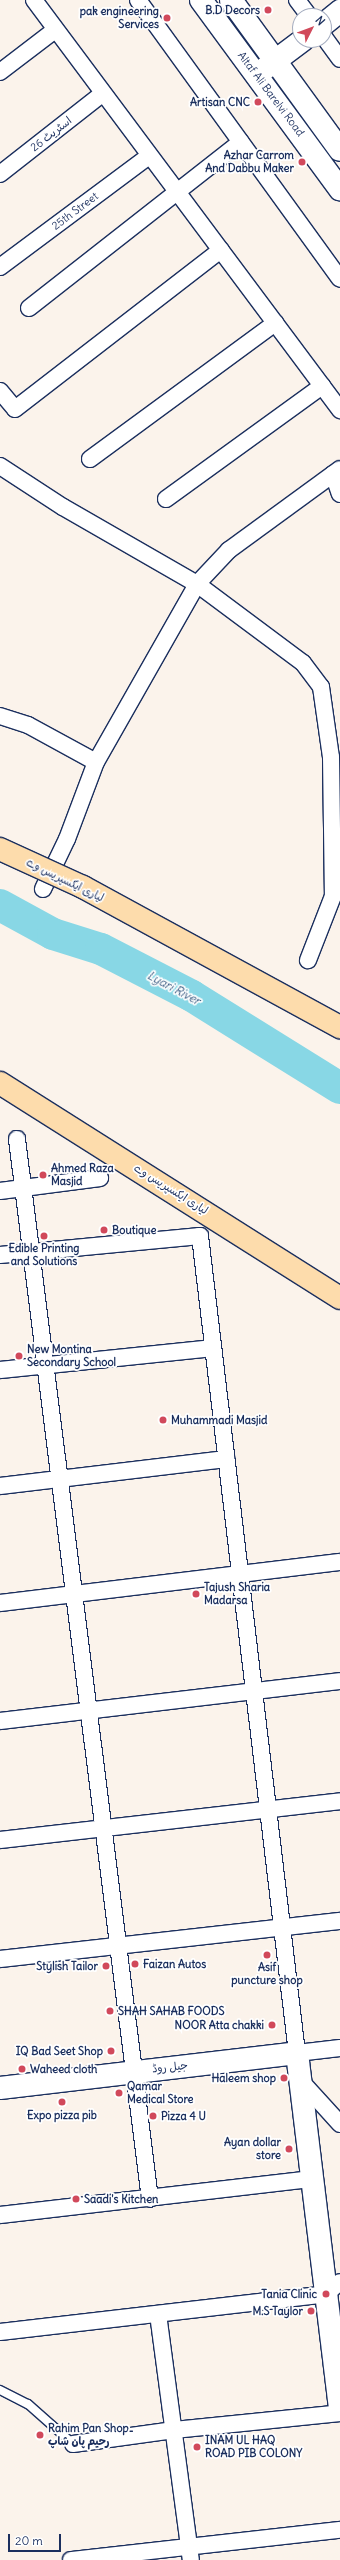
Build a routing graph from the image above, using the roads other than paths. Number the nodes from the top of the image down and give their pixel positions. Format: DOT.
graph roads {
  1 [pos="34,0"];
  2 [pos="138,0"];
  3 [pos="201,0"];
  4 [pos="231,0"];
  5 [pos="340,11"];
  6 [pos="332,18"];
  7 [pos="56,30"];
  8 [pos="292,48"];
  9 [pos="332,48"];
  10 [pos="340,59"];
  11 [pos="275,61"];
  12 [pos="0,72"];
  13 [pos="256,76"];
  14 [pos="102,94"];
  15 [pos="241,142"];
  16 [pos="340,150"];
  17 [pos="149,156"];
  18 [pos="0,174"];
  19 [pos="340,189"];
  20 [pos="177,191"];
  21 [pos="221,250"];
  22 [pos="0,267"];
  23 [pos="340,278"];
  24 [pos="29,308"];
  25 [pos="275,323"];
  26 [pos="322,386"];
  27 [pos="0,391"];
  28 [pos="340,410"];
  29 [pos="90,459"];
  30 [pos="0,466"];
  31 [pos="336,471"];
  32 [pos="340,494"];
  33 [pos="166,499"];
  34 [pos="197,584"];
  35 [pos="0,716"];
  36 [pos="96,762"];
  37 [pos="0,849"];
  38 [pos="43,889"];
  39 [pos="308,960"];
  40 [pos="340,1027"];
  41 [pos="0,1083"];
  42 [pos="17,1139"];
  43 [pos="100,1178"];
  44 [pos="24,1189"];
  45 [pos="0,1191"];
  46 [pos="32,1253"];
  47 [pos="0,1255"];
  48 [pos="340,1298"];
  49 [pos="213,1348"];
  50 [pos="46,1365"];
  51 [pos="0,1370"];
  52 [pos="226,1459"];
  53 [pos="60,1479"];
  54 [pos="0,1486"];
  55 [pos="340,1562"];
  56 [pos="240,1574"];
  57 [pos="75,1594"];
  58 [pos="0,1603"];
  59 [pos="340,1681"];
  60 [pos="254,1691"];
  61 [pos="89,1710"];
  62 [pos="0,1721"];
  63 [pos="340,1801"];
  64 [pos="268,1809"];
  65 [pos="104,1828"];
  66 [pos="0,1840"];
  67 [pos="340,1921"];
  68 [pos="282,1927"];
  69 [pos="118,1946"];
  70 [pos="0,1959"];
  71 [pos="340,2048"];
  72 [pos="297,2053"];
  73 [pos="134,2071"];
  74 [pos="301,2081"];
  75 [pos="0,2088"];
  76 [pos="340,2124"];
  77 [pos="313,2179"];
  78 [pos="150,2199"];
  79 [pos="0,2215"];
  80 [pos="333,2288"];
  81 [pos="158,2314"];
  82 [pos="0,2332"];
  83 [pos="0,2390"];
  84 [pos="340,2408"];
  85 [pos="340,2413"];
  86 [pos="174,2430"];
  87 [pos="73,2444"];
  88 [pos="340,2530"];
  89 [pos="190,2554"];
  90 [pos="72,2560"];
  1 -- 7 [label="street"];
  2 -- 15 [label="street"];
  3 -- 13 [label="street, Altaf Ali Barelvi Road"];
  4 -- 11 [label="street, Altaf Ali Barelvi Road"];
  5 -- 6 [label="street"];
  7 -- 12 [label="street"];
  7 -- 14 [label="street"];
  8 -- 11 [label="street"];
  9 -- 10 [label="street"];
  11 -- 13 [label="street"];
  11 -- 16 [label="street, Altaf Ali Barelvi Road"];
  13 -- 19 [label="street, Altaf Ali Barelvi Road"];
  14 -- 17 [label="street"];
  14 -- 18 [label="street, اسٹریٹ 26"];
  15 -- 20 [label="street"];
  15 -- 23 [label="street"];
  17 -- 20 [label="street"];
  17 -- 22 [label="street, 25th Street"];
  20 -- 21 [label="street"];
  20 -- 24 [label="street"];
  21 -- 25 [label="street"];
  21 -- 27 [label="street"];
  25 -- 26 [label="street"];
  25 -- 29 [label="street"];
  26 -- 28 [label="street"];
  26 -- 33 [label="street"];
  30 -- 34 [label="street"];
  31 -- 32 [label="street"];
  31 -- 34 [label="street"];
  34 -- 36 [label="street"];
  34 -- 39 [label="street"];
  35 -- 36 [label="street"];
  36 -- 38 [label="street"];
  37 -- 40 [label="highway, لیاری ایکسپریس وے, bridge"];
  41 -- 48 [label="highway, لیاری ایکسپریس وے"];
  42 -- 44 [label="street"];
  43 -- 44 [label="street"];
  44 -- 45 [label="street"];
  44 -- 46 [label="street"];
  46 -- 47 [label="street"];
  46 -- 49 [label="street"];
  46 -- 50 [label="street"];
  49 -- 50 [label="street"];
  49 -- 52 [label="street"];
  50 -- 51 [label="street"];
  50 -- 53 [label="street"];
  52 -- 53 [label="street"];
  52 -- 56 [label="street"];
  53 -- 54 [label="street"];
  53 -- 57 [label="street"];
  55 -- 56 [label="street"];
  56 -- 57 [label="street"];
  56 -- 60 [label="street"];
  57 -- 58 [label="street"];
  57 -- 61 [label="street"];
  59 -- 60 [label="street"];
  60 -- 61 [label="street"];
  60 -- 64 [label="street"];
  61 -- 62 [label="street"];
  61 -- 65 [label="street"];
  63 -- 64 [label="street"];
  64 -- 65 [label="street"];
  64 -- 68 [label="street"];
  65 -- 66 [label="street"];
  65 -- 69 [label="street"];
  67 -- 68 [label="street"];
  68 -- 69 [label="street"];
  68 -- 72 [label="street"];
  69 -- 70 [label="street"];
  69 -- 73 [label="street"];
  71 -- 72 [label="street, جیل روڈ"];
  72 -- 73 [label="street, جیل روڈ"];
  72 -- 74 [label="street"];
  73 -- 75 [label="street, جیل روڈ"];
  73 -- 78 [label="street"];
  74 -- 76 [label="street"];
  74 -- 77 [label="street"];
  77 -- 78 [label="street"];
  77 -- 80 [label="street"];
  78 -- 79 [label="street"];
  80 -- 81 [label="street"];
  80 -- 84 [label="street"];
  81 -- 82 [label="street"];
  81 -- 86 [label="street"];
  83 -- 87 [label="lane"];
  85 -- 86 [label="street"];
  86 -- 87 [label="street"];
  86 -- 89 [label="street"];
  88 -- 89 [label="street"];
  89 -- 90 [label="street"];
}
